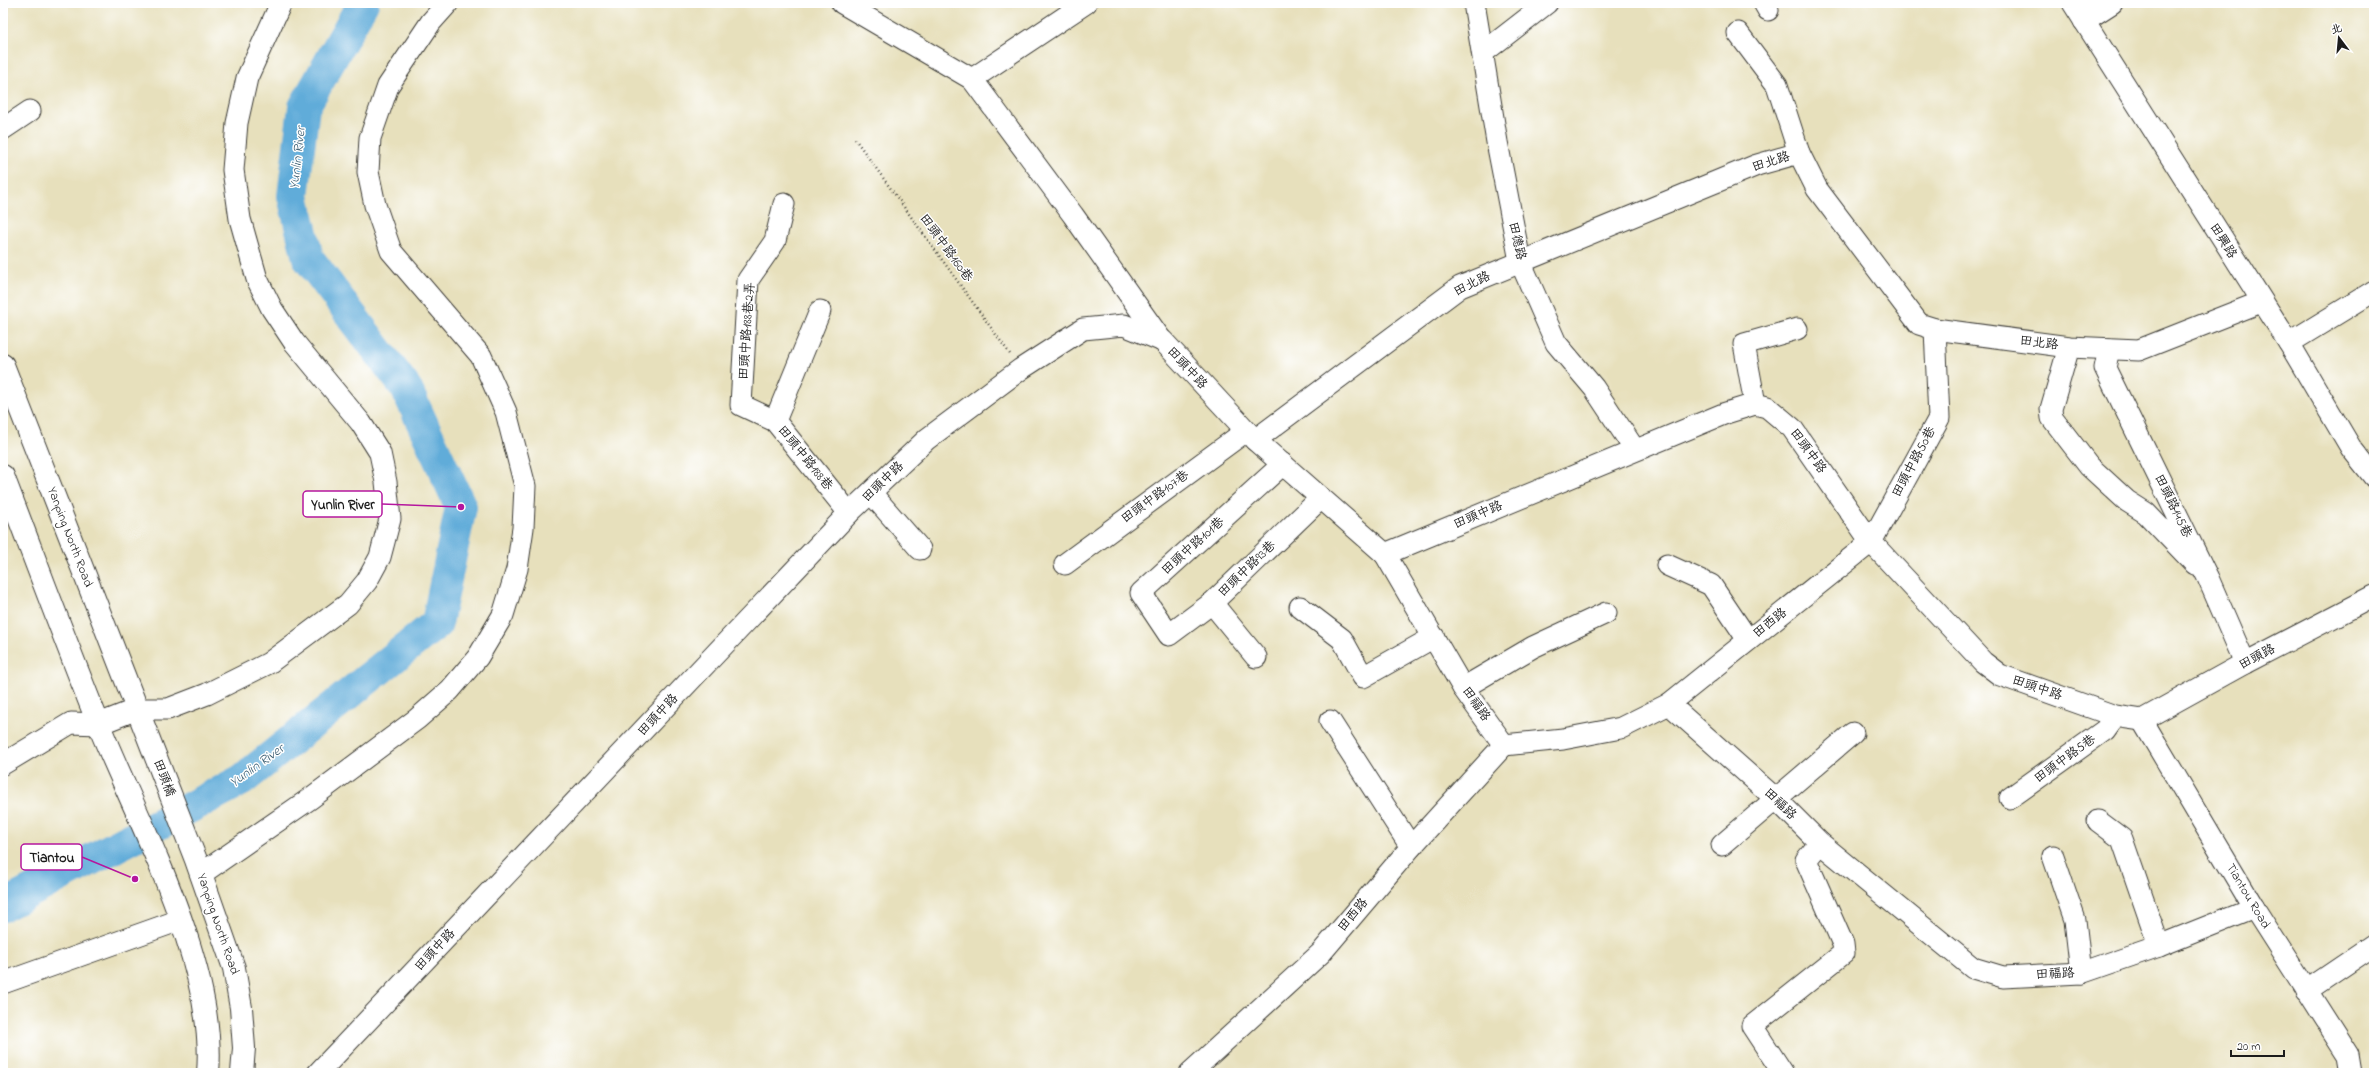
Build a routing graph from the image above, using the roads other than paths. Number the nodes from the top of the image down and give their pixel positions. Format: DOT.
graph roads {
  1 [pos="280,3"];
  2 [pos="448,3"];
  3 [pos="842,3"];
  4 [pos="1086,3"];
  5 [pos="1474,3"];
  6 [pos="1547,3"];
  7 [pos="2073,3"];
  8 [pos="2112,3"];
  9 [pos="2084,21"];
  10 [pos="1738,33"];
  11 [pos="1484,52"];
  12 [pos="972,79"];
  13 [pos="30,111"];
  14 [pos="3,129"];
  15 [pos="1799,153"];
  16 [pos="784,204"];
  17 [pos="1520,261"];
  18 [pos="2374,291"];
  19 [pos="2261,302"];
  20 [pos="820,311"];
  21 [pos="1797,329"];
  22 [pos="1935,330"];
  23 [pos="1163,341"];
  24 [pos="2289,343"];
  25 [pos="2068,347"];
  26 [pos="2109,349"];
  27 [pos="3,365"];
  28 [pos="1755,404"];
  29 [pos="775,422"];
  30 [pos="1250,435"];
  31 [pos="1635,450"];
  32 [pos="1283,464"];
  33 [pos="3,476"];
  34 [pos="2374,477"];
  35 [pos="871,494"];
  36 [pos="1321,498"];
  37 [pos="849,513"];
  38 [pos="1871,542"];
  39 [pos="920,549"];
  40 [pos="1385,554"];
  41 [pos="1064,564"];
  42 [pos="1667,565"];
  43 [pos="2208,578"];
  44 [pos="2374,596"];
  45 [pos="1212,603"];
  46 [pos="1300,607"];
  47 [pos="1606,613"];
  48 [pos="1169,635"];
  49 [pos="1434,637"];
  50 [pos="1748,640"];
  51 [pos="1256,657"];
  52 [pos="2245,663"];
  53 [pos="1464,688"];
  54 [pos="1669,704"];
  55 [pos="137,710"];
  56 [pos="2115,716"];
  57 [pos="2142,720"];
  58 [pos="1330,721"];
  59 [pos="101,729"];
  60 [pos="1853,733"];
  61 [pos="1504,745"];
  62 [pos="3,764"];
  63 [pos="2010,798"];
  64 [pos="1776,799"];
  65 [pos="2098,821"];
  66 [pos="1820,843"];
  67 [pos="1722,846"];
  68 [pos="1411,847"];
  69 [pos="191,848"];
  70 [pos="2053,856"];
  71 [pos="201,874"];
  72 [pos="2254,908"];
  73 [pos="180,920"];
  74 [pos="2374,945"];
  75 [pos="2159,946"];
  76 [pos="2081,973"];
  77 [pos="3,983"];
  78 [pos="2306,991"];
  79 [pos="208,1073"];
  80 [pos="242,1073"];
  81 [pos="318,1073"];
  82 [pos="1190,1073"];
  83 [pos="1783,1073"];
  84 [pos="2351,1073"];
  1 -- 55 [label="street"];
  2 -- 71 [label="street"];
  3 -- 12 [label="street"];
  4 -- 12 [label="street"];
  5 -- 11 [label="street, 田德路"];
  6 -- 11 [label="street"];
  7 -- 9 [label="street, 田興路"];
  8 -- 9 [label="street"];
  9 -- 19 [label="street, 田興路"];
  10 -- 15 [label="street"];
  11 -- 17 [label="street, 田德路"];
  12 -- 23 [label="street"];
  13 -- 14 [label="street"];
  15 -- 17 [label="street, 田北路"];
  15 -- 22 [label="street, 田北路"];
  16 -- 29 [label="street, 田頭中路188巷2弄"];
  17 -- 30 [label="street, 田北路"];
  17 -- 31 [label="street, 田德路"];
  18 -- 24 [label="street"];
  19 -- 24 [label="street, 田興路"];
  19 -- 26 [label="street, 田北路"];
  20 -- 29 [label="street, 田頭中路188巷"];
  21 -- 28 [label="street"];
  22 -- 25 [label="street, 田北路"];
  22 -- 38 [label="street, 田頭中路50巷"];
  23 -- 30 [label="street, 田頭中路"];
  23 -- 35 [label="street, 田頭中路"];
  24 -- 34 [label="street, 田興路"];
  25 -- 26 [label="street, 田北路"];
  25 -- 43 [label="street"];
  26 -- 43 [label="street, 田頭路145巷"];
  27 -- 55 [label="main road, Yanping North Road"];
  28 -- 31 [label="street, 田頭中路"];
  28 -- 38 [label="street, 田頭中路"];
  29 -- 37 [label="street, 田頭中路188巷"];
  30 -- 32 [label="street, 田頭中路"];
  30 -- 41 [label="street, 田頭中路107巷"];
  31 -- 40 [label="street, 田頭中路"];
  32 -- 36 [label="street, 田頭中路"];
  32 -- 48 [label="street, 田頭中路101巷"];
  33 -- 59 [label="main road"];
  35 -- 37 [label="street, 田頭中路"];
  35 -- 39 [label="street"];
  36 -- 40 [label="street, 田頭中路"];
  36 -- 45 [label="street, 田頭中路93巷"];
  37 -- 81 [label="street, 田頭中路"];
  38 -- 50 [label="street, 田西路"];
  38 -- 56 [label="street, 田頭中路"];
  40 -- 49 [label="street, 田福路"];
  42 -- 50 [label="street"];
  43 -- 52 [label="street, 田頭路145巷"];
  44 -- 52 [label="street, 田頭路"];
  45 -- 48 [label="street, 田頭中路93巷"];
  45 -- 51 [label="street"];
  46 -- 49 [label="street"];
  47 -- 53 [label="street"];
  49 -- 53 [label="street, 田福路"];
  50 -- 54 [label="street, 田西路"];
  52 -- 57 [label="street, 田頭路"];
  53 -- 61 [label="street, 田福路"];
  54 -- 61 [label="street"];
  54 -- 64 [label="street, 田福路"];
  55 -- 59 [label="street"];
  55 -- 69 [label="main road, 田頭橋"];
  56 -- 57 [label="street, 田頭中路"];
  56 -- 63 [label="street, 田頭中路5巷"];
  57 -- 72 [label="street, Tiantou Road"];
  58 -- 68 [label="street"];
  59 -- 62 [label="street"];
  59 -- 73 [label="main road"];
  60 -- 64 [label="street"];
  61 -- 68 [label="street, 田西路"];
  64 -- 66 [label="street, 田福路"];
  64 -- 67 [label="street"];
  65 -- 75 [label="street"];
  66 -- 76 [label="street, 田福路"];
  66 -- 83 [label="street"];
  68 -- 82 [label="street, 田西路"];
  69 -- 71 [label="main road, Yanping North Road"];
  70 -- 76 [label="street"];
  71 -- 80 [label="main road, Yanping North Road"];
  72 -- 75 [label="street, 田福路"];
  72 -- 78 [label="street, Tiantou Road"];
  73 -- 77 [label="street"];
  73 -- 79 [label="main road"];
  74 -- 78 [label="street"];
  75 -- 76 [label="street, 田福路"];
  78 -- 84 [label="street, Tiantou Road"];
}
